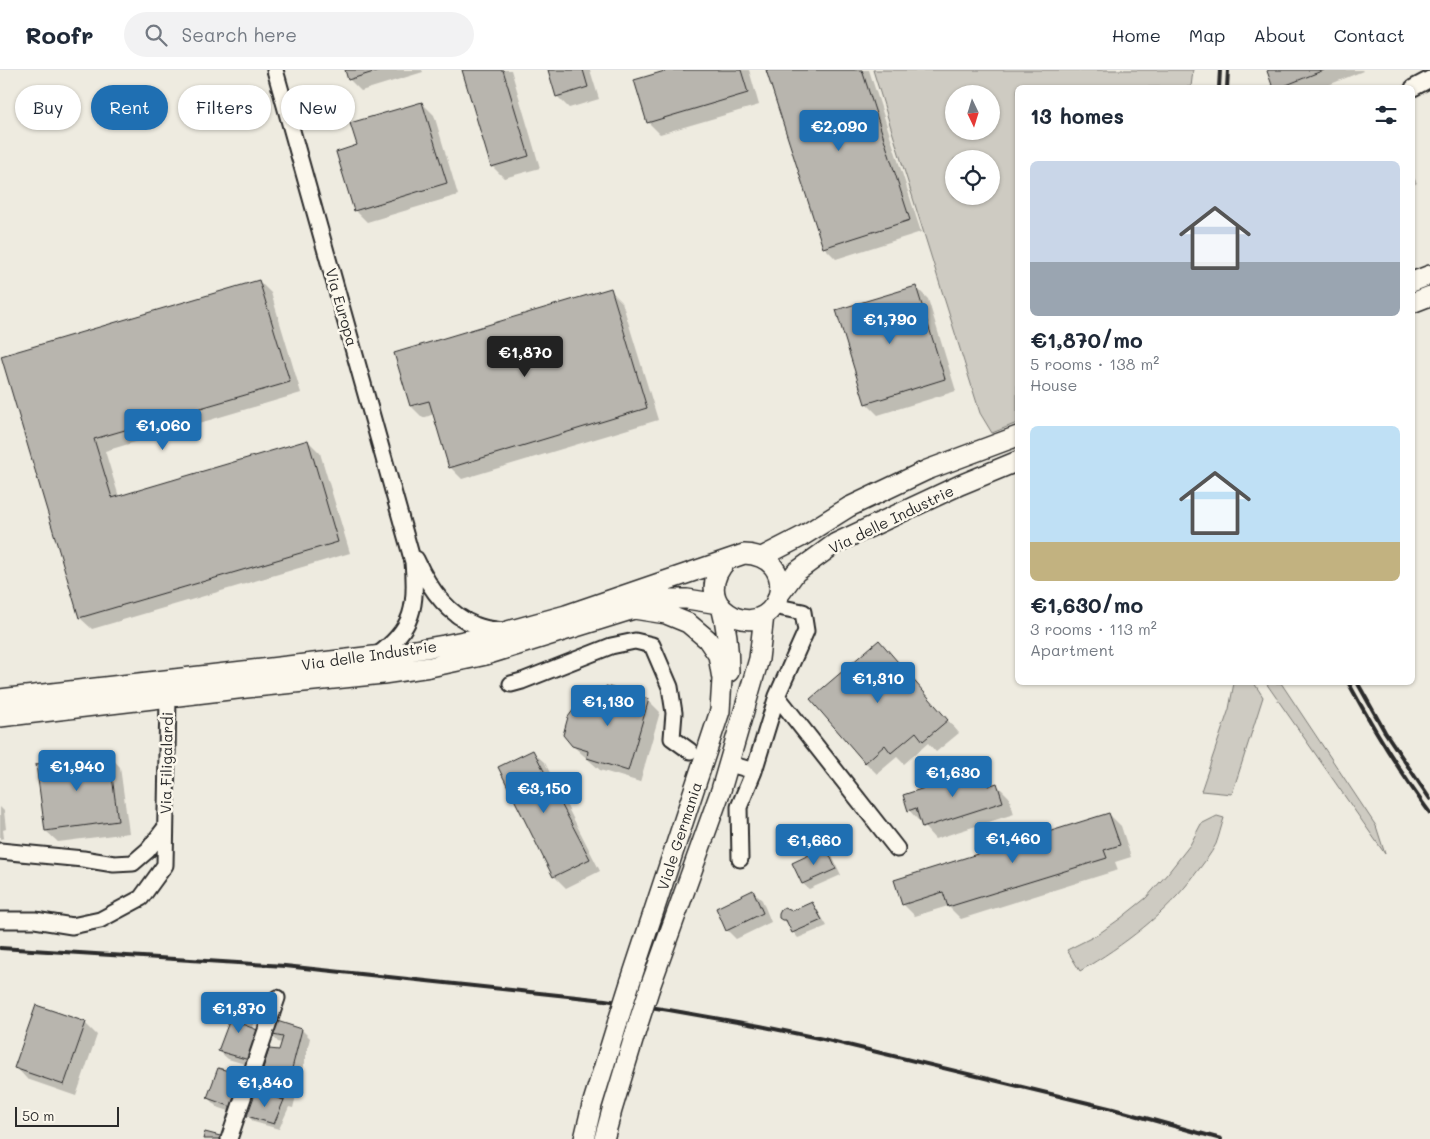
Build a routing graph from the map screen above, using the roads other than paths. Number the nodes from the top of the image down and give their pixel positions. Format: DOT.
graph roads {
  1 [pos="274,70"];
  2 [pos="1430,79"];
  3 [pos="1415,87"];
  4 [pos="1430,276"];
  5 [pos="1415,281"];
  6 [pos="1430,296"];
  7 [pos="1415,302"];
  8 [pos="1015,437"];
  9 [pos="1015,462"];
  10 [pos="409,544"];
  11 [pos="762,557"];
  12 [pos="727,560"];
  13 [pos="720,605"];
  14 [pos="772,606"];
  15 [pos="634,609"];
  16 [pos="607,618"];
  17 [pos="507,631"];
  18 [pos="376,656"];
  19 [pos="510,684"];
  20 [pos="777,696"];
  21 [pos="168,698"];
  22 [pos="0,700"];
  23 [pos="720,710"];
  24 [pos="0,717"];
  25 [pos="690,751"];
  26 [pos="737,766"];
  27 [pos="754,771"];
  28 [pos="165,828"];
  29 [pos="897,849"];
  30 [pos="0,851"];
  31 [pos="740,859"];
  32 [pos="0,920"];
  33 [pos="277,998"];
  34 [pos="229,1139"];
  35 [pos="584,1139"];
  36 [pos="604,1139"];
  1 -- 10 [label="street, Via Europa"];
  2 -- 3 [label="street"];
  4 -- 5 [label="street"];
  6 -- 7 [label="street"];
  8 -- 11 [label="street"];
  9 -- 14 [label="street, Via delle Industrie"];
  10 -- 17 [label="street, Via Europa"];
  10 -- 18 [label="street, Via Europa"];
  11 -- 12 [label="street"];
  11 -- 14 [label="street"];
  12 -- 13 [label="street"];
  12 -- 17 [label="street, Via delle Industrie"];
  13 -- 14 [label="street"];
  13 -- 15 [label="street"];
  13 -- 23 [label="street"];
  14 -- 20 [label="street"];
  14 -- 36 [label="street, Viale Germania, bridge"];
  15 -- 16 [label="street, Viale Germania"];
  15 -- 23 [label="street, Viale Germania"];
  16 -- 21 [label="street, Via delle Industrie"];
  17 -- 18 [label="street, Via delle Industrie"];
  18 -- 22 [label="street, Via delle Industrie"];
  19 -- 25 [label="street"];
  20 -- 27 [label="street"];
  20 -- 29 [label="street"];
  21 -- 24 [label="street, Via delle Industrie"];
  21 -- 28 [label="street, Via Filigalardi"];
  23 -- 35 [label="street, Viale Germania, bridge"];
  26 -- 27 [label="street"];
  27 -- 31 [label="street"];
  28 -- 30 [label="street, Via Filigalardi"];
  28 -- 32 [label="street, Via Filigalardi"];
  33 -- 34 [label="street"];
}
